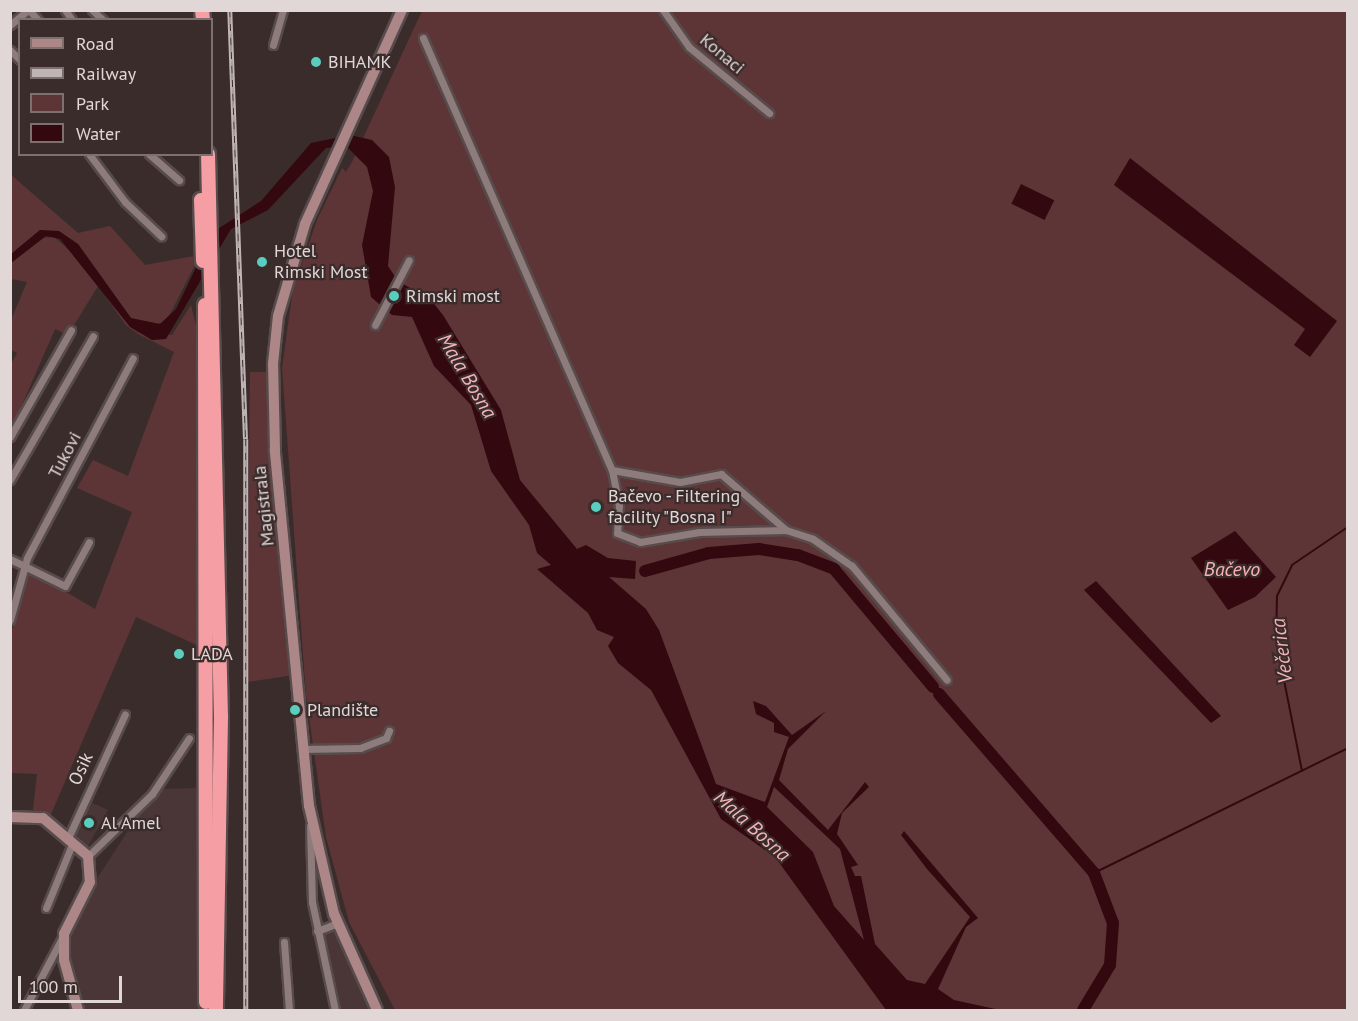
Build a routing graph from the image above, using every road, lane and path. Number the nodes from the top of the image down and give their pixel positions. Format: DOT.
graph roads {
  1 [pos="283,10"];
  2 [pos="402,10"];
  3 [pos="663,10"];
  4 [pos="423,38"];
  5 [pos="273,45"];
  6 [pos="769,113"];
  7 [pos="90,156"];
  8 [pos="151,156"];
  9 [pos="199,156"];
  10 [pos="208,156"];
  11 [pos="179,180"];
  12 [pos="206,230"];
  13 [pos="161,236"];
  14 [pos="409,260"];
  15 [pos="375,325"];
  16 [pos="71,330"];
  17 [pos="93,336"];
  18 [pos="133,358"];
  19 [pos="10,437"];
  20 [pos="612,470"];
  21 [pos="10,480"];
  22 [pos="786,530"];
  23 [pos="89,542"];
  24 [pos="10,559"];
  25 [pos="26,567"];
  26 [pos="10,620"];
  27 [pos="948,680"];
  28 [pos="125,714"];
  29 [pos="215,724"];
  30 [pos="388,731"];
  31 [pos="189,738"];
  32 [pos="300,749"];
  33 [pos="309,806"];
  34 [pos="10,817"];
  35 [pos="70,840"];
  36 [pos="88,856"];
  37 [pos="46,908"];
  38 [pos="338,923"];
  39 [pos="317,932"];
  40 [pos="64,934"];
  41 [pos="284,942"];
  42 [pos="64,960"];
  43 [pos="46,966"];
  44 [pos="24,1011"];
  45 [pos="78,1011"];
  46 [pos="206,1011"];
  47 [pos="216,1011"];
  48 [pos="289,1011"];
  49 [pos="334,1011"];
  50 [pos="377,1011"];
  1 -- 5 [label="street"];
  2 -- 32 [label="main road, Magistrala"];
  3 -- 6 [label="street, Konaci"];
  4 -- 20 [label="street"];
  7 -- 13 [label="street"];
  8 -- 11 [label="street"];
  9 -- 12 [label="highway"];
  10 -- 12 [label="highway"];
  12 -- 29 [label="highway"];
  14 -- 15 [label="street"];
  16 -- 19 [label="street"];
  17 -- 21 [label="street, Tukovi"];
  18 -- 25 [label="street, Tukovi"];
  20 -- 22 [label="street"];
  20 -- 22 [label="street"];
  22 -- 27 [label="street"];
  23 -- 25 [label="street"];
  24 -- 25 [label="street"];
  25 -- 26 [label="street, Tukovi"];
  28 -- 35 [label="street, Osik"];
  29 -- 46 [label="highway"];
  29 -- 47 [label="highway"];
  30 -- 32 [label="street"];
  31 -- 36 [label="street"];
  32 -- 33 [label="main road, Magistrala"];
  33 -- 38 [label="main road, Magistrala"];
  33 -- 39 [label="street"];
  34 -- 35 [label="main road"];
  35 -- 36 [label="main road"];
  35 -- 37 [label="street, Osik"];
  36 -- 40 [label="main road"];
  38 -- 39 [label="street"];
  38 -- 50 [label="main road, Magistrala"];
  39 -- 49 [label="street"];
  40 -- 42 [label="main road"];
  40 -- 43 [label="street"];
  41 -- 48 [label="street"];
  42 -- 43 [label="street"];
  42 -- 45 [label="main road"];
  43 -- 44 [label="street"];
}
